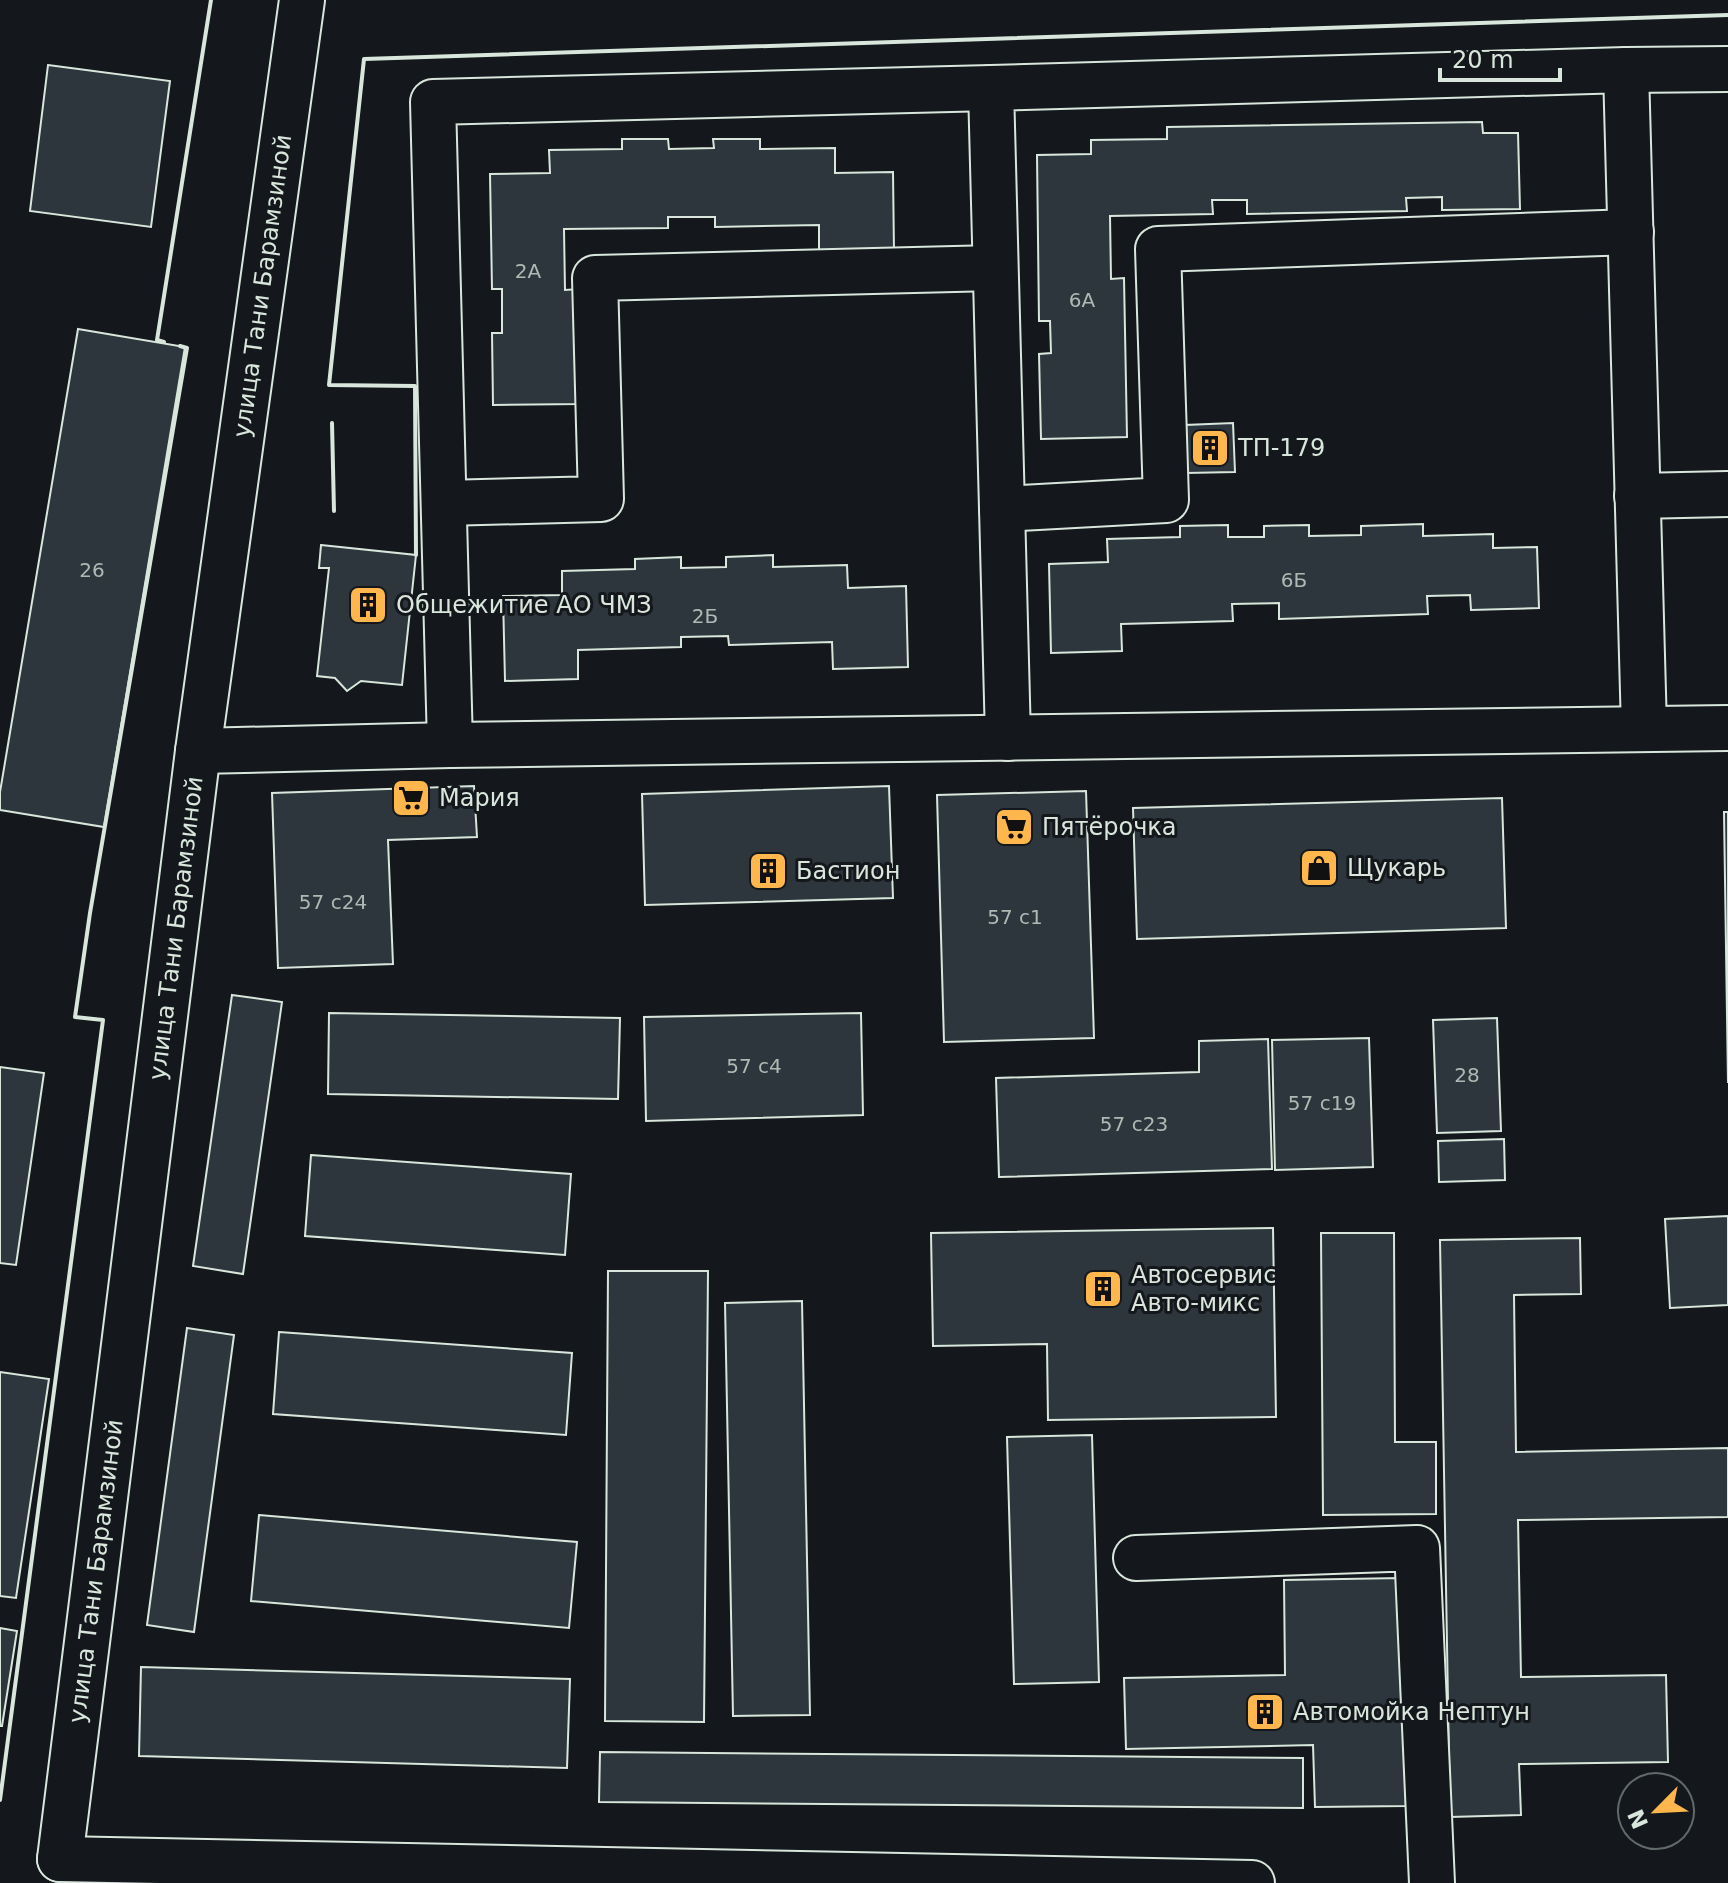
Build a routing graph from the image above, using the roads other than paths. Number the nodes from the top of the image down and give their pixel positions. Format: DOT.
graph roads {
  1 [pos="302,0"];
  2 [pos="1728,69"];
  3 [pos="1626,70"];
  4 [pos="991,88"];
  5 [pos="1631,232"];
  6 [pos="995,268"];
  7 [pos="1728,494"];
  8 [pos="1637,496"];
  9 [pos="444,503"];
  10 [pos="1002,509"];
  11 [pos="1728,728"];
  12 [pos="1644,729"];
  13 [pos="1008,738"];
  14 [pos="450,745"];
  15 [pos="198,751"];
  16 [pos="1136,1558"];
  17 [pos="46,1871"];
  18 [pos="1252,1883"];
  19 [pos="1432,1883"];
  1 -- 15 [label="street, улица Тани Барамзиной"];
  2 -- 3 [label="street"];
  3 -- 4 [label="street"];
  3 -- 5 [label="street"];
  4 -- 6 [label="street"];
  4 -- 9 [label="street"];
  5 -- 8 [label="street"];
  5 -- 10 [label="street"];
  6 -- 9 [label="street"];
  6 -- 10 [label="street"];
  7 -- 8 [label="street"];
  8 -- 12 [label="street"];
  9 -- 14 [label="street"];
  10 -- 13 [label="street"];
  11 -- 12 [label="street"];
  12 -- 13 [label="street"];
  13 -- 14 [label="street"];
  14 -- 15 [label="street"];
  15 -- 17 [label="street, улица Тани Барамзиной"];
  16 -- 19 [label="street"];
  17 -- 18 [label="street"];
}
